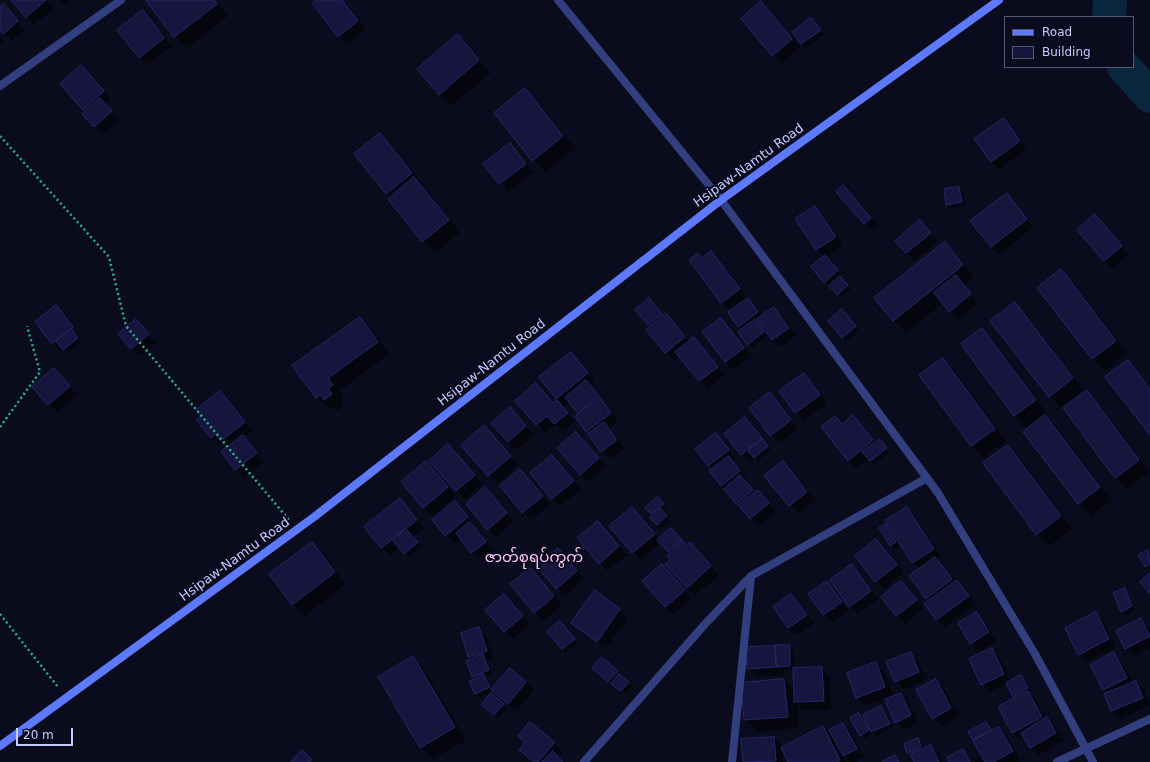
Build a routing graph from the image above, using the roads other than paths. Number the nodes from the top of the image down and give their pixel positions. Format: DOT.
graph roads {
  1 [pos="121,0"];
  2 [pos="558,0"];
  3 [pos="999,0"];
  4 [pos="0,86"];
  5 [pos="721,200"];
  6 [pos="927,478"];
  7 [pos="751,576"];
  8 [pos="1150,719"];
  9 [pos="0,746"];
  10 [pos="1086,748"];
  11 [pos="584,762"];
  12 [pos="732,762"];
  13 [pos="1057,762"];
  14 [pos="1094,762"];
  1 -- 4 [label="street"];
  2 -- 5 [label="street"];
  3 -- 5 [label="main road, Hsipaw-Namtu Road"];
  5 -- 6 [label="street"];
  5 -- 9 [label="main road, Hsipaw-Namtu Road"];
  6 -- 7 [label="street"];
  6 -- 10 [label="street"];
  7 -- 11 [label="street"];
  7 -- 12 [label="street"];
  8 -- 10 [label="street"];
  10 -- 13 [label="street"];
  10 -- 14 [label="street"];
}
